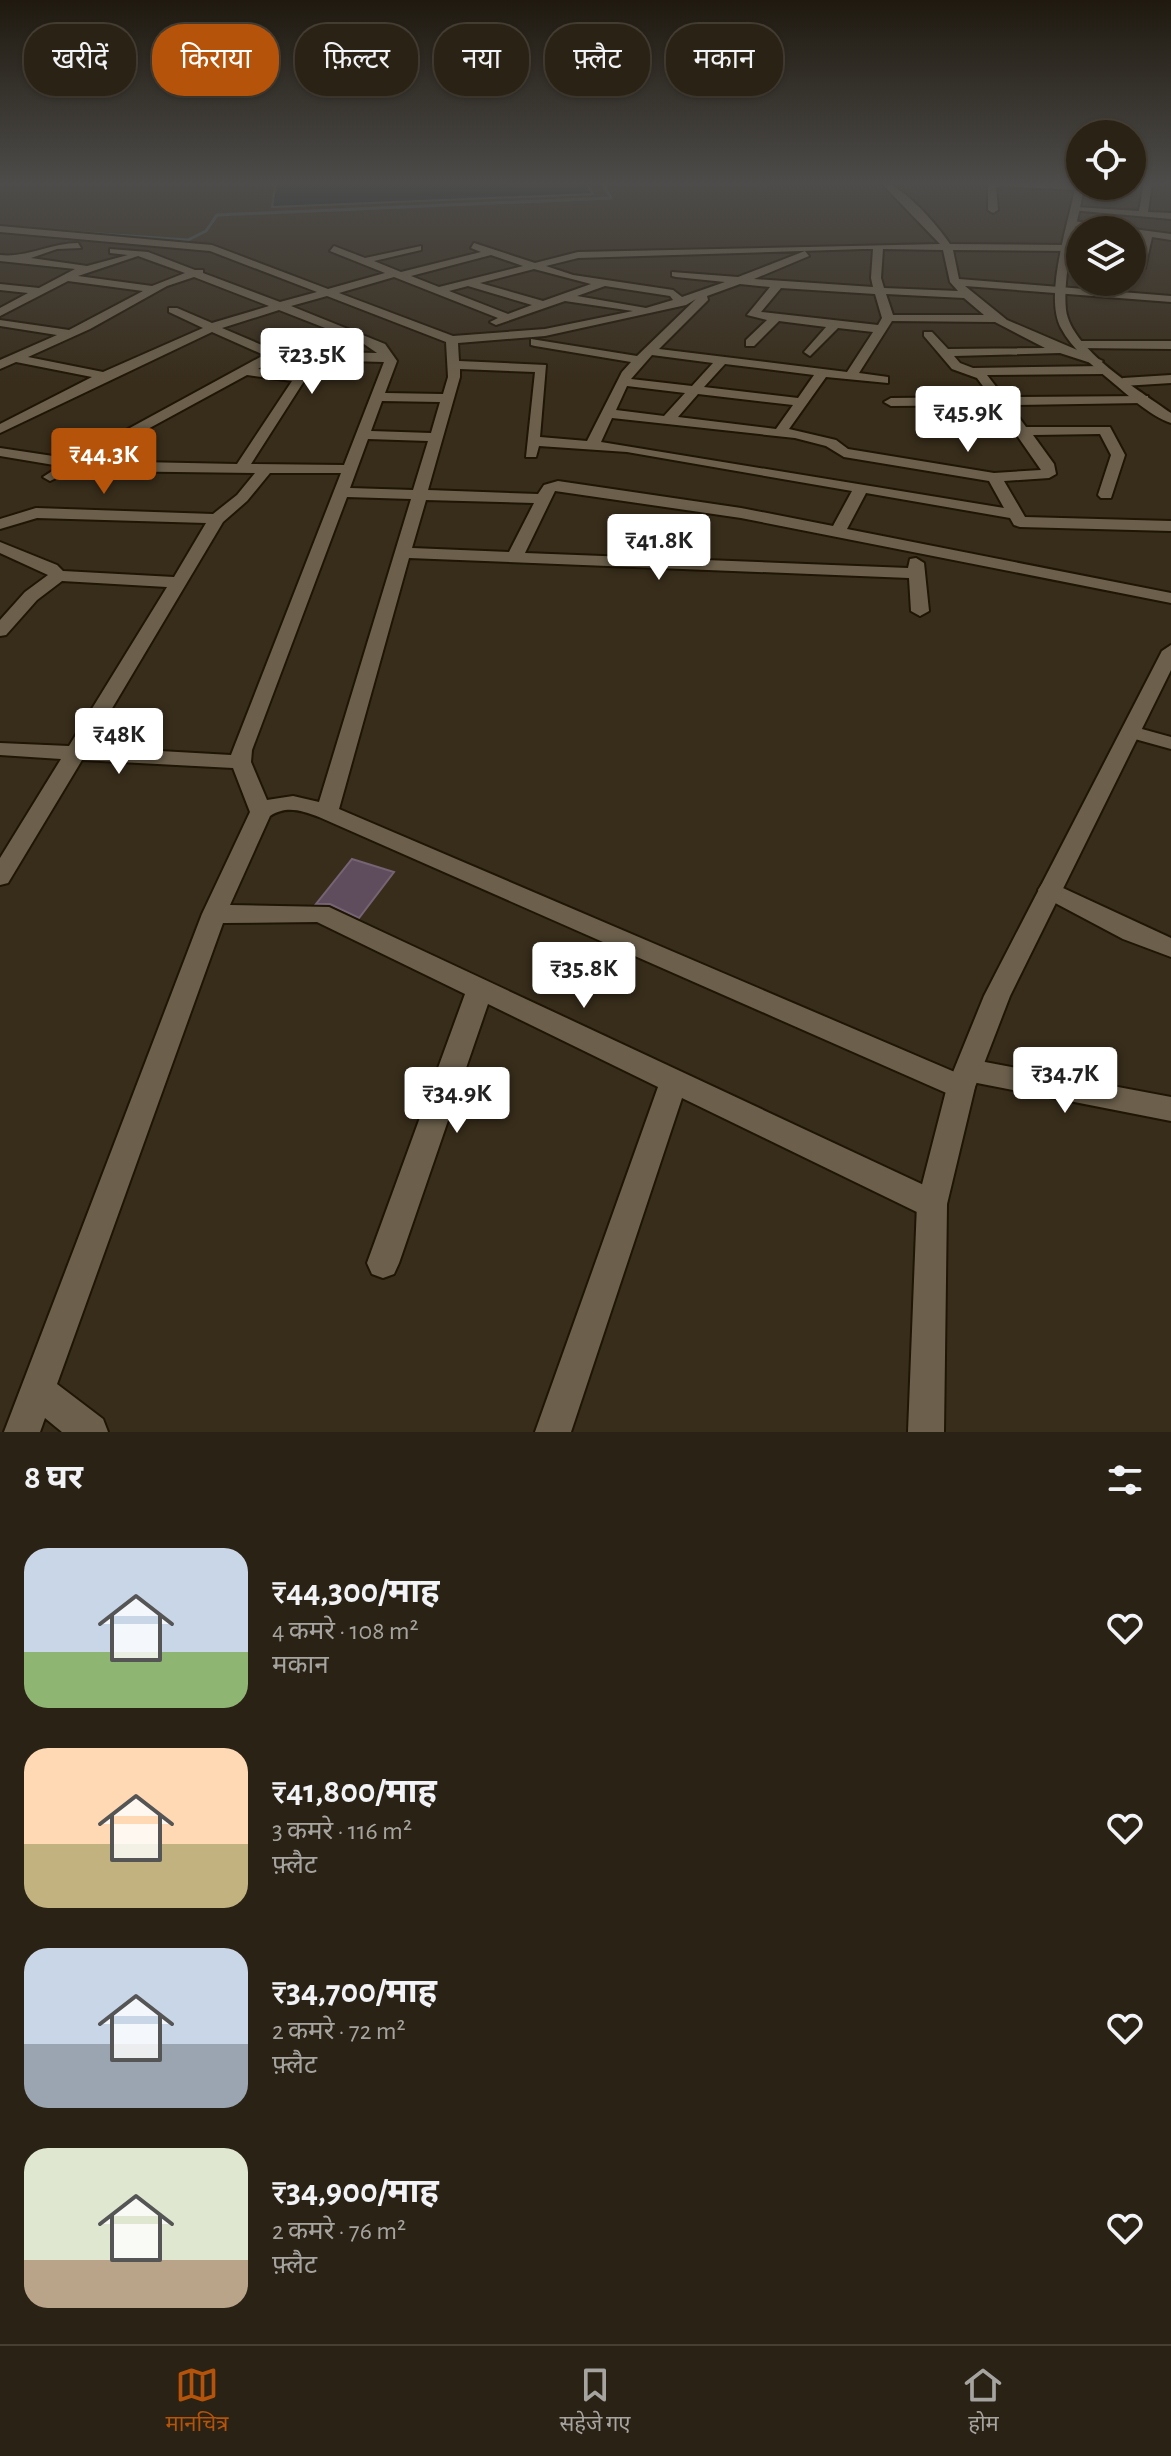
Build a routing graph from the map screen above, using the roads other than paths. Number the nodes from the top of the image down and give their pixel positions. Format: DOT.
graph roads {
  1 [pos="1002,248"];
  2 [pos="50,249"];
  3 [pos="96,249"];
  4 [pos="165,249"];
  5 [pos="207,249"];
  6 [pos="334,249"];
  7 [pos="415,249"];
  8 [pos="482,249"];
  9 [pos="873,249"];
  10 [pos="878,249"];
  11 [pos="948,249"];
  12 [pos="491,252"];
  13 [pos="680,252"];
  14 [pos="144,254"];
  15 [pos="0,258"];
  16 [pos="17,260"];
  17 [pos="244,260"];
  18 [pos="363,261"];
  19 [pos="1005,261"];
  20 [pos="529,265"];
  21 [pos="89,268"];
  22 [pos="1066,272"];
  23 [pos="196,273"];
  24 [pos="676,274"];
  25 [pos="1007,274"];
  26 [pos="396,275"];
  27 [pos="65,277"];
  28 [pos="742,281"];
  29 [pos="466,282"];
  30 [pos="955,282"];
  31 [pos="807,283"];
  32 [pos="601,284"];
  33 [pos="778,284"];
  34 [pos="1009,286"];
  35 [pos="0,287"];
  36 [pos="154,289"];
  37 [pos="1063,290"];
  38 [pos="323,291"];
  39 [pos="434,291"];
  40 [pos="44,292"];
  41 [pos="879,292"];
  42 [pos="673,293"];
  43 [pos="708,295"];
  44 [pos="967,295"];
  45 [pos="563,298"];
  46 [pos="1171,299"];
  47 [pos="682,303"];
  48 [pos="275,305"];
  49 [pos="544,305"];
  50 [pos="173,310"];
  51 [pos="653,310"];
  52 [pos="0,313"];
  53 [pos="509,318"];
  54 [pos="776,318"];
  55 [pos="888,318"];
  56 [pos="1002,319"];
  57 [pos="496,322"];
  58 [pos="0,323"];
  59 [pos="834,325"];
  60 [pos="212,327"];
  61 [pos="880,329"];
  62 [pos="71,334"];
  63 [pos="928,334"];
  64 [pos="520,338"];
  65 [pos="449,339"];
  66 [pos="750,343"];
  67 [pos="1081,345"];
  68 [pos="1171,345"];
  69 [pos="1063,351"];
  70 [pos="810,352"];
  71 [pos="945,353"];
  72 [pos="274,355"];
  73 [pos="643,356"];
  74 [pos="385,357"];
  75 [pos="7,358"];
  76 [pos="722,360"];
  77 [pos="1097,361"];
  78 [pos="0,365"];
  79 [pos="454,365"];
  80 [pos="1109,370"];
  81 [pos="245,371"];
  82 [pos="976,371"];
  83 [pos="823,372"];
  84 [pos="104,376"];
  85 [pos="851,376"];
  86 [pos="1171,379"];
  87 [pos="883,380"];
  88 [pos="623,382"];
  89 [pos="1123,382"];
  90 [pos="696,388"];
  91 [pos="380,397"];
  92 [pos="448,398"];
  93 [pos="1143,399"];
  94 [pos="801,402"];
  95 [pos="891,402"];
  96 [pos="1000,403"];
  97 [pos="608,413"];
  98 [pos="1171,419"];
  99 [pos="668,420"];
  100 [pos="0,429"];
  101 [pos="1023,431"];
  102 [pos="364,435"];
  103 [pos="792,435"];
  104 [pos="436,437"];
  105 [pos="592,445"];
  106 [pos="0,452"];
  107 [pos="73,465"];
  108 [pos="350,469"];
  109 [pos="240,470"];
  110 [pos="265,470"];
  111 [pos="50,477"];
  112 [pos="994,477"];
  113 [pos="861,489"];
  114 [pos="340,492"];
  115 [pos="419,495"];
  116 [pos="1106,495"];
  117 [pos="545,499"];
  118 [pos="1013,514"];
  119 [pos="217,519"];
  120 [pos="0,524"];
  121 [pos="1171,526"];
  122 [pos="838,532"];
  123 [pos="0,547"];
  124 [pos="915,547"];
  125 [pos="403,553"];
  126 [pos="516,555"];
  127 [pos="916,573"];
  128 [pos="58,576"];
  129 [pos="180,582"];
  130 [pos="1171,598"];
  131 [pos="920,611"];
  132 [pos="0,631"];
  133 [pos="1171,651"];
  134 [pos="1131,732"];
  135 [pos="1171,743"];
  136 [pos="0,749"];
  137 [pos="79,751"];
  138 [pos="241,762"];
  139 [pos="261,812"];
  140 [pos="327,812"];
  141 [pos="0,877"];
  142 [pos="1050,890"];
  143 [pos="214,914"];
  144 [pos="1171,948"];
  145 [pos="480,989"];
  146 [pos="965,1079"];
  147 [pos="674,1081"];
  148 [pos="1171,1109"];
  149 [pos="932,1204"];
  150 [pos="383,1263"];
  151 [pos="37,1390"];
  152 [pos="928,1431"];
  153 [pos="22,1432"];
  154 [pos="90,1432"];
  155 [pos="553,1432"];
  1 -- 19 [label="street"];
  2 -- 16 [label="street"];
  3 -- 14 [label="street"];
  4 -- 14 [label="street"];
  5 -- 17 [label="street"];
  6 -- 18 [label="street"];
  7 -- 18 [label="street"];
  8 -- 12 [label="street"];
  9 -- 31 [label="street"];
  10 -- 41 [label="street"];
  11 -- 30 [label="street"];
  12 -- 20 [label="street"];
  12 -- 26 [label="street"];
  13 -- 20 [label="street"];
  13 -- 24 [label="street"];
  13 -- 31 [label="street"];
  14 -- 21 [label="street"];
  14 -- 23 [label="street"];
  15 -- 16 [label="street"];
  16 -- 21 [label="street"];
  17 -- 23 [label="street"];
  17 -- 38 [label="street"];
  18 -- 26 [label="street"];
  20 -- 29 [label="street"];
  20 -- 32 [label="street"];
  21 -- 27 [label="street"];
  22 -- 37 [label="street"];
  23 -- 36 [label="street"];
  23 -- 48 [label="street"];
  24 -- 28 [label="street"];
  24 -- 42 [label="street"];
  25 -- 34 [label="street"];
  26 -- 38 [label="street"];
  26 -- 39 [label="street"];
  27 -- 36 [label="street"];
  27 -- 40 [label="street"];
  28 -- 31 [label="street"];
  28 -- 33 [label="street"];
  28 -- 43 [label="street"];
  29 -- 39 [label="street"];
  29 -- 49 [label="street"];
  30 -- 34 [label="street"];
  30 -- 44 [label="street"];
  31 -- 33 [label="street"];
  31 -- 41 [label="street"];
  31 -- 54 [label="street"];
  31 -- 59 [label="street"];
  32 -- 42 [label="street"];
  32 -- 45 [label="street"];
  33 -- 54 [label="street"];
  34 -- 37 [label="street"];
  35 -- 40 [label="street"];
  36 -- 62 [label="street"];
  37 -- 46 [label="street"];
  37 -- 67 [label="street"];
  38 -- 48 [label="street"];
  38 -- 65 [label="street"];
  39 -- 53 [label="street"];
  40 -- 52 [label="street"];
  41 -- 44 [label="street"];
  41 -- 55 [label="street"];
  42 -- 47 [label="street"];
  43 -- 47 [label="street"];
  43 -- 73 [label="street"];
  44 -- 56 [label="street"];
  45 -- 49 [label="street"];
  45 -- 51 [label="street"];
  47 -- 51 [label="street"];
  48 -- 60 [label="street"];
  48 -- 74 [label="street"];
  49 -- 53 [label="street"];
  50 -- 60 [label="street"];
  51 -- 64 [label="street"];
  53 -- 57 [label="street"];
  54 -- 66 [label="street"];
  55 -- 56 [label="street"];
  55 -- 61 [label="street"];
  56 -- 69 [label="street"];
  57 -- 64 [label="street"];
  57 -- 65 [label="street"];
  58 -- 62 [label="street"];
  59 -- 61 [label="street"];
  59 -- 70 [label="street"];
  60 -- 72 [label="street"];
  60 -- 84 [label="street"];
  61 -- 85 [label="street"];
  62 -- 75 [label="street"];
  63 -- 71 [label="street"];
  64 -- 65 [label="street"];
  64 -- 73 [label="street"];
  65 -- 79 [label="street"];
  67 -- 68 [label="street"];
  67 -- 77 [label="street"];
  69 -- 71 [label="street"];
  69 -- 77 [label="street"];
  71 -- 82 [label="street"];
  72 -- 74 [label="street"];
  72 -- 81 [label="street"];
  73 -- 76 [label="street"];
  73 -- 88 [label="street"];
  74 -- 91 [label="street"];
  75 -- 78 [label="street"];
  75 -- 84 [label="street"];
  76 -- 83 [label="street"];
  76 -- 90 [label="street"];
  77 -- 80 [label="street"];
  79 -- 92 [label="street"];
  79 -- 105 [label="street"];
  80 -- 82 [label="street"];
  80 -- 89 [label="street"];
  81 -- 107 [label="street"];
  81 -- 109 [label="street"];
  82 -- 96 [label="street"];
  83 -- 85 [label="street"];
  83 -- 94 [label="street"];
  84 -- 100 [label="street"];
  85 -- 87 [label="street"];
  86 -- 89 [label="street"];
  88 -- 90 [label="street"];
  88 -- 97 [label="street"];
  89 -- 93 [label="street"];
  90 -- 94 [label="street"];
  90 -- 99 [label="street"];
  91 -- 92 [label="street"];
  91 -- 102 [label="street"];
  92 -- 104 [label="street"];
  93 -- 96 [label="street"];
  93 -- 98 [label="street"];
  94 -- 103 [label="street"];
  95 -- 96 [label="street"];
  96 -- 101 [label="street"];
  97 -- 99 [label="street"];
  97 -- 105 [label="street"];
  99 -- 103 [label="street"];
  101 -- 112 [label="street"];
  101 -- 116 [label="street"];
  102 -- 104 [label="street"];
  102 -- 108 [label="street"];
  103 -- 112 [label="street"];
  104 -- 115 [label="street"];
  105 -- 113 [label="street"];
  106 -- 107 [label="street"];
  107 -- 109 [label="street"];
  107 -- 111 [label="street"];
  108 -- 110 [label="street"];
  108 -- 114 [label="street"];
  109 -- 110 [label="street"];
  110 -- 119 [label="street"];
  112 -- 118 [label="street"];
  113 -- 118 [label="street"];
  113 -- 122 [label="street"];
  114 -- 115 [label="street"];
  114 -- 138 [label="street"];
  115 -- 117 [label="street"];
  115 -- 125 [label="street"];
  117 -- 122 [label="street"];
  117 -- 126 [label="street"];
  118 -- 121 [label="street"];
  119 -- 120 [label="street"];
  119 -- 129 [label="street"];
  122 -- 124 [label="street"];
  123 -- 128 [label="street"];
  124 -- 127 [label="street"];
  124 -- 130 [label="street"];
  125 -- 126 [label="street"];
  125 -- 140 [label="street"];
  126 -- 127 [label="street"];
  127 -- 131 [label="street"];
  128 -- 129 [label="street"];
  128 -- 132 [label="street"];
  129 -- 137 [label="street"];
  133 -- 134 [label="street"];
  134 -- 135 [label="street"];
  134 -- 142 [label="street"];
  136 -- 137 [label="street"];
  137 -- 138 [label="street"];
  137 -- 141 [label="street"];
  138 -- 139 [label="street"];
  139 -- 140 [label="street"];
  139 -- 143 [label="street"];
  140 -- 146 [label="street"];
  142 -- 144 [label="street"];
  142 -- 146 [label="street"];
  143 -- 145 [label="street"];
  143 -- 151 [label="street"];
  145 -- 147 [label="street"];
  145 -- 150 [label="street"];
  146 -- 148 [label="street"];
  146 -- 149 [label="street"];
  147 -- 149 [label="street"];
  147 -- 155 [label="street"];
  149 -- 152 [label="street"];
  151 -- 153 [label="street"];
  151 -- 154 [label="street"];
}
